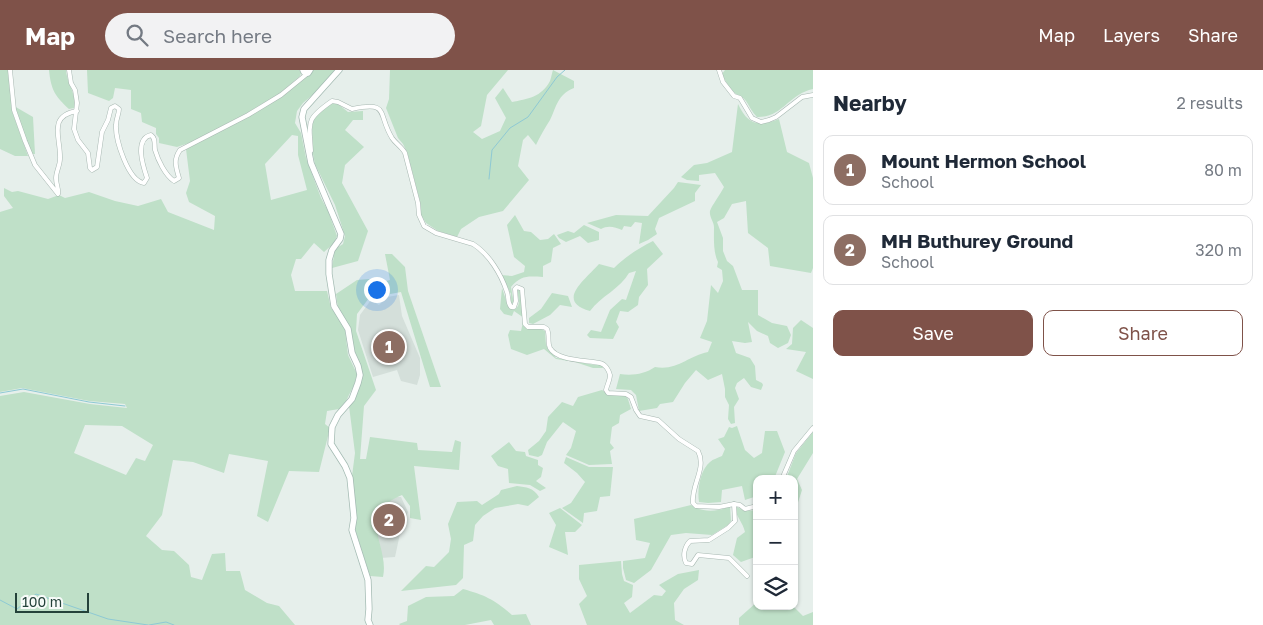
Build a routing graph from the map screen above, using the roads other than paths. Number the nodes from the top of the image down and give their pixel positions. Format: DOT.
graph roads {
  1 [pos="10,70"];
  2 [pos="69,70"];
  3 [pos="339,70"];
  4 [pos="718,70"];
  5 [pos="307,71"];
  6 [pos="813,95"];
  7 [pos="77,111"];
  8 [pos="312,163"];
  9 [pos="813,428"];
  10 [pos="784,475"];
  11 [pos="734,504"];
  12 [pos="753,507"];
  13 [pos="747,576"];
  14 [pos="368,623"];
  1 -- 7 [label="street"];
  2 -- 7 [label="street"];
  3 -- 8 [label="main road"];
  4 -- 6 [label="street"];
  5 -- 7 [label="street"];
  8 -- 11 [label="street"];
  8 -- 14 [label="main road"];
  9 -- 10 [label="street"];
  11 -- 12 [label="street"];
  11 -- 13 [label="street"];
}
